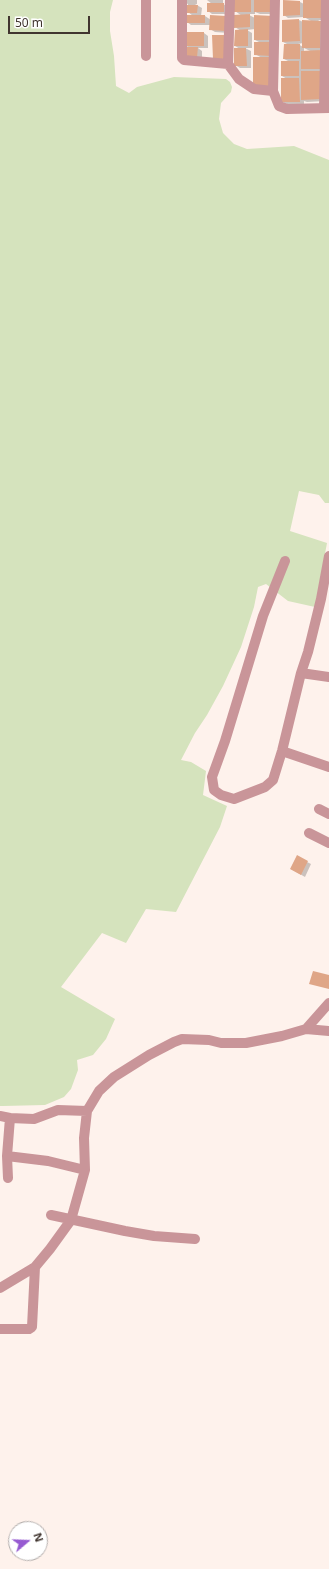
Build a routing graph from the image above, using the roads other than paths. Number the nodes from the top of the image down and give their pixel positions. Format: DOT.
graph roads {
  1 [pos="146,0"];
  2 [pos="182,0"];
  3 [pos="230,0"];
  4 [pos="275,0"];
  5 [pos="326,0"];
  6 [pos="146,56"];
  7 [pos="228,64"];
  8 [pos="274,91"];
  9 [pos="327,108"];
  10 [pos="329,556"];
  11 [pos="285,561"];
  12 [pos="301,673"];
  13 [pos="329,677"];
  14 [pos="282,751"];
  15 [pos="329,767"];
  16 [pos="319,809"];
  17 [pos="329,814"];
  18 [pos="309,833"];
  19 [pos="329,842"];
  20 [pos="329,1003"];
  21 [pos="306,1029"];
  22 [pos="329,1031"];
  23 [pos="87,1111"];
  24 [pos="5,1117"];
  25 [pos="7,1156"];
  26 [pos="85,1170"];
  27 [pos="8,1178"];
  28 [pos="51,1215"];
  29 [pos="71,1220"];
  30 [pos="195,1239"];
  31 [pos="35,1267"];
  32 [pos="0,1288"];
  33 [pos="0,1329"];
  1 -- 6 [label="street"];
  2 -- 7 [label="street"];
  3 -- 7 [label="street"];
  4 -- 8 [label="street"];
  5 -- 9 [label="street"];
  7 -- 8 [label="street"];
  8 -- 9 [label="street"];
  10 -- 12 [label="street"];
  11 -- 14 [label="street"];
  12 -- 13 [label="street"];
  12 -- 14 [label="street"];
  14 -- 15 [label="street"];
  16 -- 17 [label="street"];
  18 -- 19 [label="street"];
  20 -- 21 [label="street"];
  21 -- 22 [label="street"];
  21 -- 23 [label="street"];
  23 -- 24 [label="street"];
  23 -- 26 [label="street"];
  24 -- 25 [label="street"];
  25 -- 26 [label="street"];
  25 -- 27 [label="street"];
  26 -- 29 [label="street"];
  28 -- 29 [label="street"];
  29 -- 30 [label="street"];
  29 -- 31 [label="street"];
  31 -- 32 [label="street"];
  31 -- 33 [label="street"];
}
